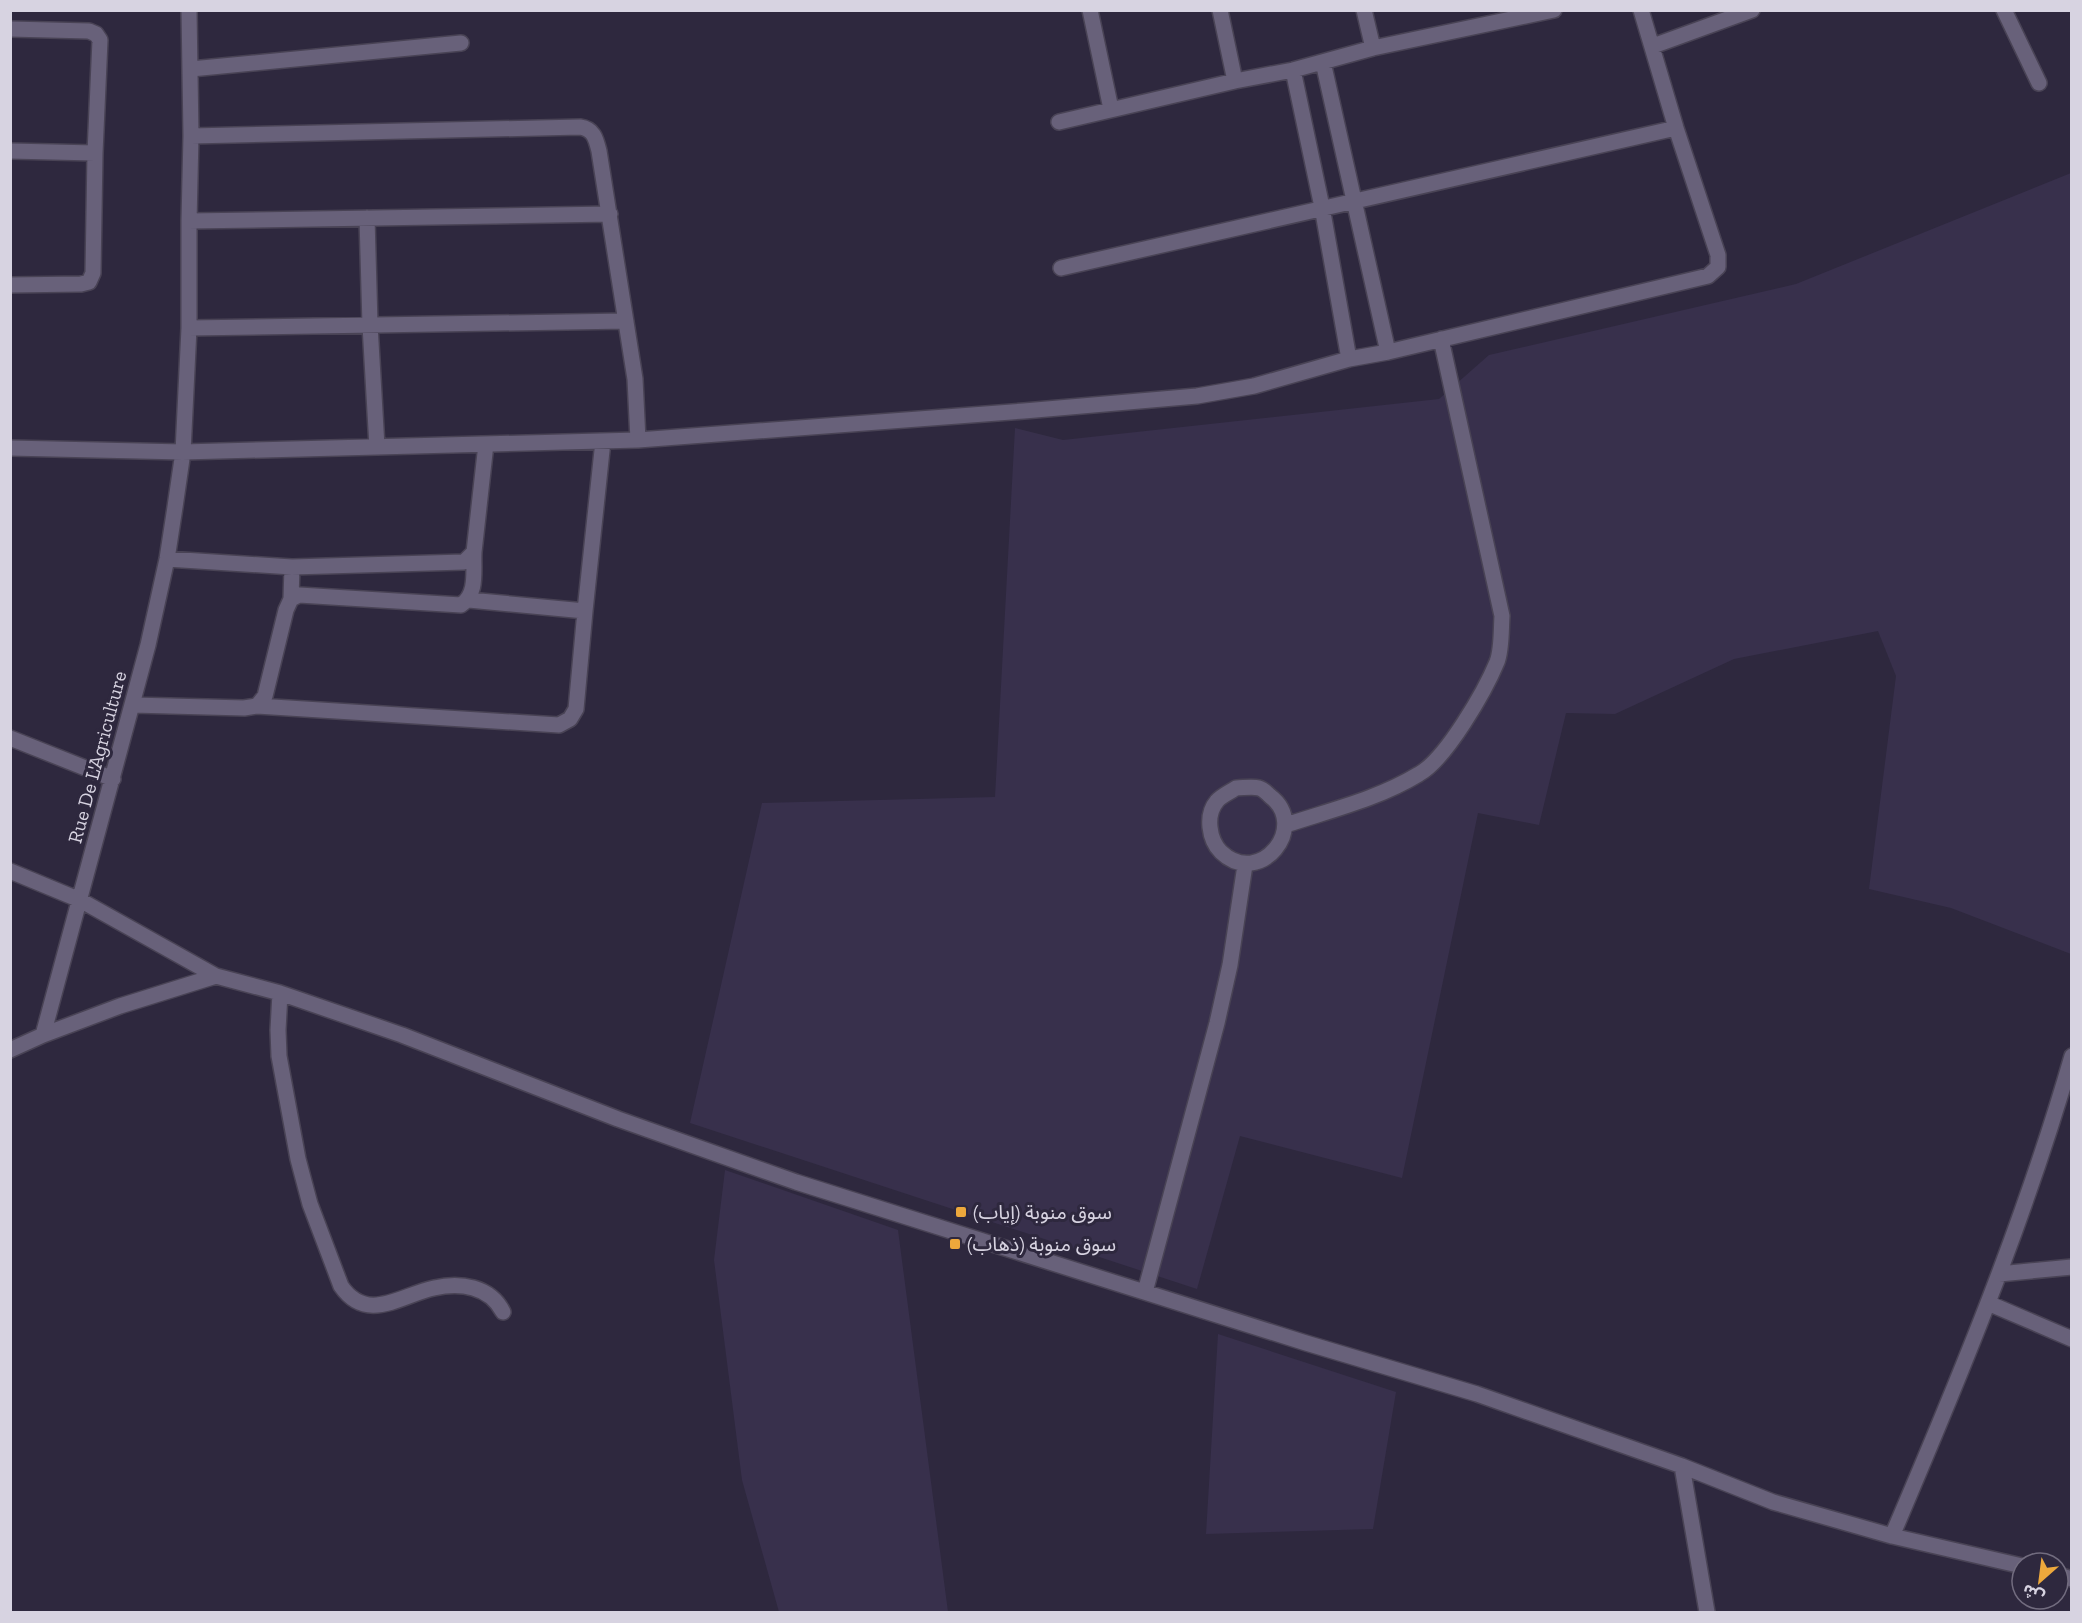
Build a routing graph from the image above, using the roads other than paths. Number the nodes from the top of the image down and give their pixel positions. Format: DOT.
graph roads {
  1 [pos="189,10"];
  2 [pos="1090,10"];
  3 [pos="1220,10"];
  4 [pos="1364,10"];
  5 [pos="1554,10"];
  6 [pos="1641,10"];
  7 [pos="1752,10"];
  8 [pos="2004,10"];
  9 [pos="1496,17"];
  10 [pos="10,29"];
  11 [pos="461,43"];
  12 [pos="1653,46"];
  13 [pos="1372,48"];
  14 [pos="1323,63"];
  15 [pos="191,69"];
  16 [pos="1293,70"];
  17 [pos="1235,81"];
  18 [pos="2039,83"];
  19 [pos="1111,109"];
  20 [pos="1059,122"];
  21 [pos="1676,128"];
  22 [pos="191,135"];
  23 [pos="10,151"];
  24 [pos="94,153"];
  25 [pos="1353,201"];
  26 [pos="1322,207"];
  27 [pos="610,214"];
  28 [pos="367,218"];
  29 [pos="189,221"];
  30 [pos="1061,268"];
  31 [pos="10,285"];
  32 [pos="626,321"];
  33 [pos="370,325"];
  34 [pos="189,328"];
  35 [pos="1441,339"];
  36 [pos="1388,352"];
  37 [pos="1349,359"];
  38 [pos="638,440"];
  39 [pos="603,441"];
  40 [pos="486,444"];
  41 [pos="377,447"];
  42 [pos="10,448"];
  43 [pos="183,452"];
  44 [pos="474,552"];
  45 [pos="167,559"];
  46 [pos="292,567"];
  47 [pos="291,599"];
  48 [pos="469,600"];
  49 [pos="585,612"];
  50 [pos="133,705"];
  51 [pos="257,706"];
  52 [pos="10,738"];
  53 [pos="113,779"];
  54 [pos="1286,825"];
  55 [pos="1245,865"];
  56 [pos="10,871"];
  57 [pos="80,900"];
  58 [pos="216,976"];
  59 [pos="280,993"];
  60 [pos="43,1035"];
  61 [pos="10,1050"];
  62 [pos="2072,1056"];
  63 [pos="2072,1106"];
  64 [pos="2055,1113"];
  65 [pos="2072,1267"];
  66 [pos="1999,1274"];
  67 [pos="1144,1292"];
  68 [pos="1988,1303"];
  69 [pos="503,1312"];
  70 [pos="2072,1339"];
  71 [pos="1682,1466"];
  72 [pos="1892,1536"];
  73 [pos="2010,1563"];
  74 [pos="1707,1612"];
  1 -- 15 [label="street, Rue De L'Agriculture"];
  2 -- 19 [label="street"];
  3 -- 17 [label="street"];
  4 -- 13 [label="street"];
  5 -- 9 [label="street"];
  6 -- 12 [label="street"];
  7 -- 12 [label="street"];
  8 -- 18 [label="street"];
  9 -- 13 [label="street"];
  10 -- 24 [label="street"];
  11 -- 15 [label="street"];
  12 -- 21 [label="street"];
  13 -- 14 [label="street"];
  14 -- 16 [label="street"];
  14 -- 25 [label="street"];
  15 -- 22 [label="street, Rue De L'Agriculture"];
  16 -- 17 [label="street"];
  16 -- 26 [label="street"];
  17 -- 19 [label="street"];
  19 -- 20 [label="street"];
  21 -- 25 [label="street"];
  21 -- 35 [label="street"];
  22 -- 27 [label="street"];
  22 -- 29 [label="street, Rue De L'Agriculture"];
  23 -- 24 [label="street"];
  24 -- 31 [label="street"];
  25 -- 26 [label="street"];
  25 -- 36 [label="street"];
  26 -- 30 [label="street"];
  26 -- 37 [label="street"];
  27 -- 28 [label="street"];
  27 -- 32 [label="street"];
  28 -- 29 [label="street"];
  28 -- 33 [label="street"];
  29 -- 34 [label="street, Rue De L'Agriculture"];
  32 -- 33 [label="street"];
  32 -- 38 [label="street"];
  33 -- 34 [label="street"];
  33 -- 41 [label="street"];
  34 -- 43 [label="street, Rue De L'Agriculture"];
  35 -- 36 [label="street"];
  35 -- 54 [label="street"];
  36 -- 37 [label="street"];
  37 -- 38 [label="street"];
  38 -- 39 [label="street"];
  39 -- 40 [label="street"];
  39 -- 49 [label="street"];
  40 -- 41 [label="street"];
  40 -- 44 [label="street"];
  41 -- 43 [label="street"];
  42 -- 43 [label="street"];
  43 -- 45 [label="street, Rue De L'Agriculture"];
  44 -- 46 [label="street"];
  44 -- 48 [label="street"];
  45 -- 46 [label="street"];
  45 -- 50 [label="street, Rue De L'Agriculture"];
  46 -- 47 [label="street"];
  47 -- 48 [label="street"];
  47 -- 51 [label="street"];
  48 -- 49 [label="street"];
  49 -- 51 [label="street"];
  50 -- 51 [label="street"];
  50 -- 53 [label="street, Rue De L'Agriculture"];
  52 -- 53 [label="street"];
  53 -- 57 [label="street, Rue De L'Agriculture"];
  54 -- 55 [label="street"];
  54 -- 55 [label="street"];
  55 -- 67 [label="street"];
  56 -- 57 [label="street"];
  57 -- 58 [label="street"];
  57 -- 60 [label="street, Rue De L'Agriculture"];
  58 -- 59 [label="street"];
  58 -- 60 [label="street"];
  59 -- 67 [label="street"];
  59 -- 69 [label="street"];
  60 -- 61 [label="street"];
  62 -- 64 [label="street"];
  63 -- 64 [label="street"];
  64 -- 66 [label="street"];
  65 -- 66 [label="street"];
  66 -- 68 [label="street"];
  67 -- 71 [label="street"];
  68 -- 70 [label="street"];
  68 -- 72 [label="street"];
  71 -- 72 [label="street"];
  71 -- 74 [label="street"];
  72 -- 73 [label="street"];
}
